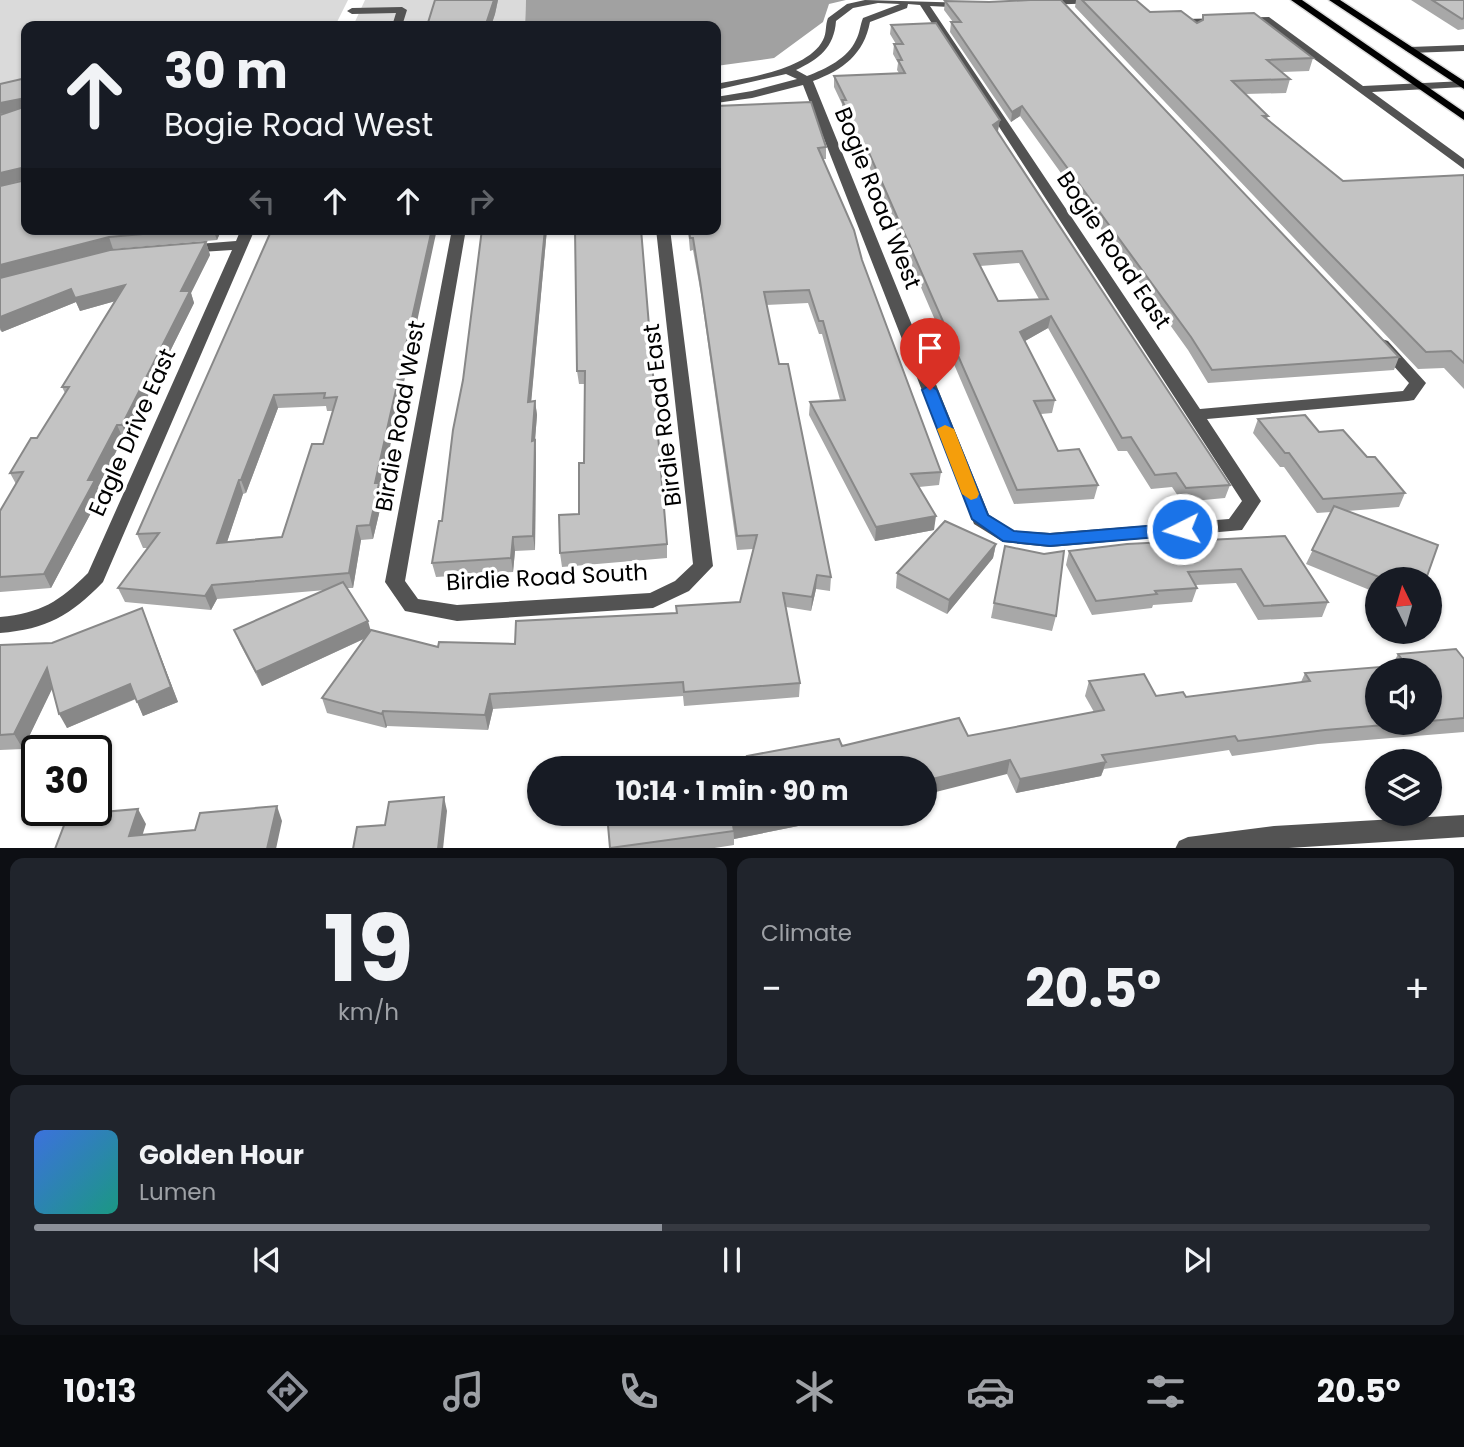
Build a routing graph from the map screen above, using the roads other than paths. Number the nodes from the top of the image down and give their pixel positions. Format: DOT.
graph roads {
  1 [pos="357,0"];
  2 [pos="922,0"];
  3 [pos="1102,0"];
  4 [pos="1297,0"];
  5 [pos="1336,0"];
  6 [pos="1032,3"];
  7 [pos="977,4"];
  8 [pos="1063,4"];
  9 [pos="399,21"];
  10 [pos="1194,30"];
  11 [pos="1464,48"];
  12 [pos="1410,50"];
  13 [pos="787,70"];
  14 [pos="807,80"];
  15 [pos="1464,85"];
  16 [pos="721,86"];
  17 [pos="1419,86"];
  18 [pos="1361,89"];
  19 [pos="721,99"];
  20 [pos="1464,117"];
  21 [pos="1464,165"];
  22 [pos="458,235"];
  23 [pos="664,235"];
  24 [pos="245,237"];
  25 [pos="172,249"];
  26 [pos="1371,333"];
  27 [pos="1196,415"];
  28 [pos="1235,525"];
  29 [pos="682,586"];
  30 [pos="412,606"];
  31 [pos="0,625"];
  32 [pos="1464,826"];
  33 [pos="1195,848"];
  1 -- 9 [label="street"];
  2 -- 7 [label="street"];
  2 -- 13 [label="street"];
  2 -- 14 [label="street"];
  2 -- 27 [label="street, Bogie Road East"];
  3 -- 8 [label="street"];
  4 -- 17 [label="main road"];
  5 -- 12 [label="main road"];
  6 -- 8 [label="street"];
  10 -- 18 [label="street"];
  11 -- 12 [label="street"];
  12 -- 15 [label="main road"];
  13 -- 14 [label="street"];
  13 -- 16 [label="street"];
  14 -- 19 [label="street"];
  14 -- 28 [label="street, Bogie Road West"];
  15 -- 17 [label="street"];
  17 -- 18 [label="street"];
  17 -- 20 [label="main road"];
  18 -- 21 [label="street"];
  22 -- 30 [label="street, Birdie Road West"];
  23 -- 29 [label="street, Birdie Road East"];
  24 -- 25 [label="street"];
  24 -- 31 [label="street, Eagle Drive East"];
  26 -- 27 [label="street"];
  27 -- 28 [label="street, Bogie Road East"];
  29 -- 30 [label="street, Birdie Road South"];
  32 -- 33 [label="street"];
}
